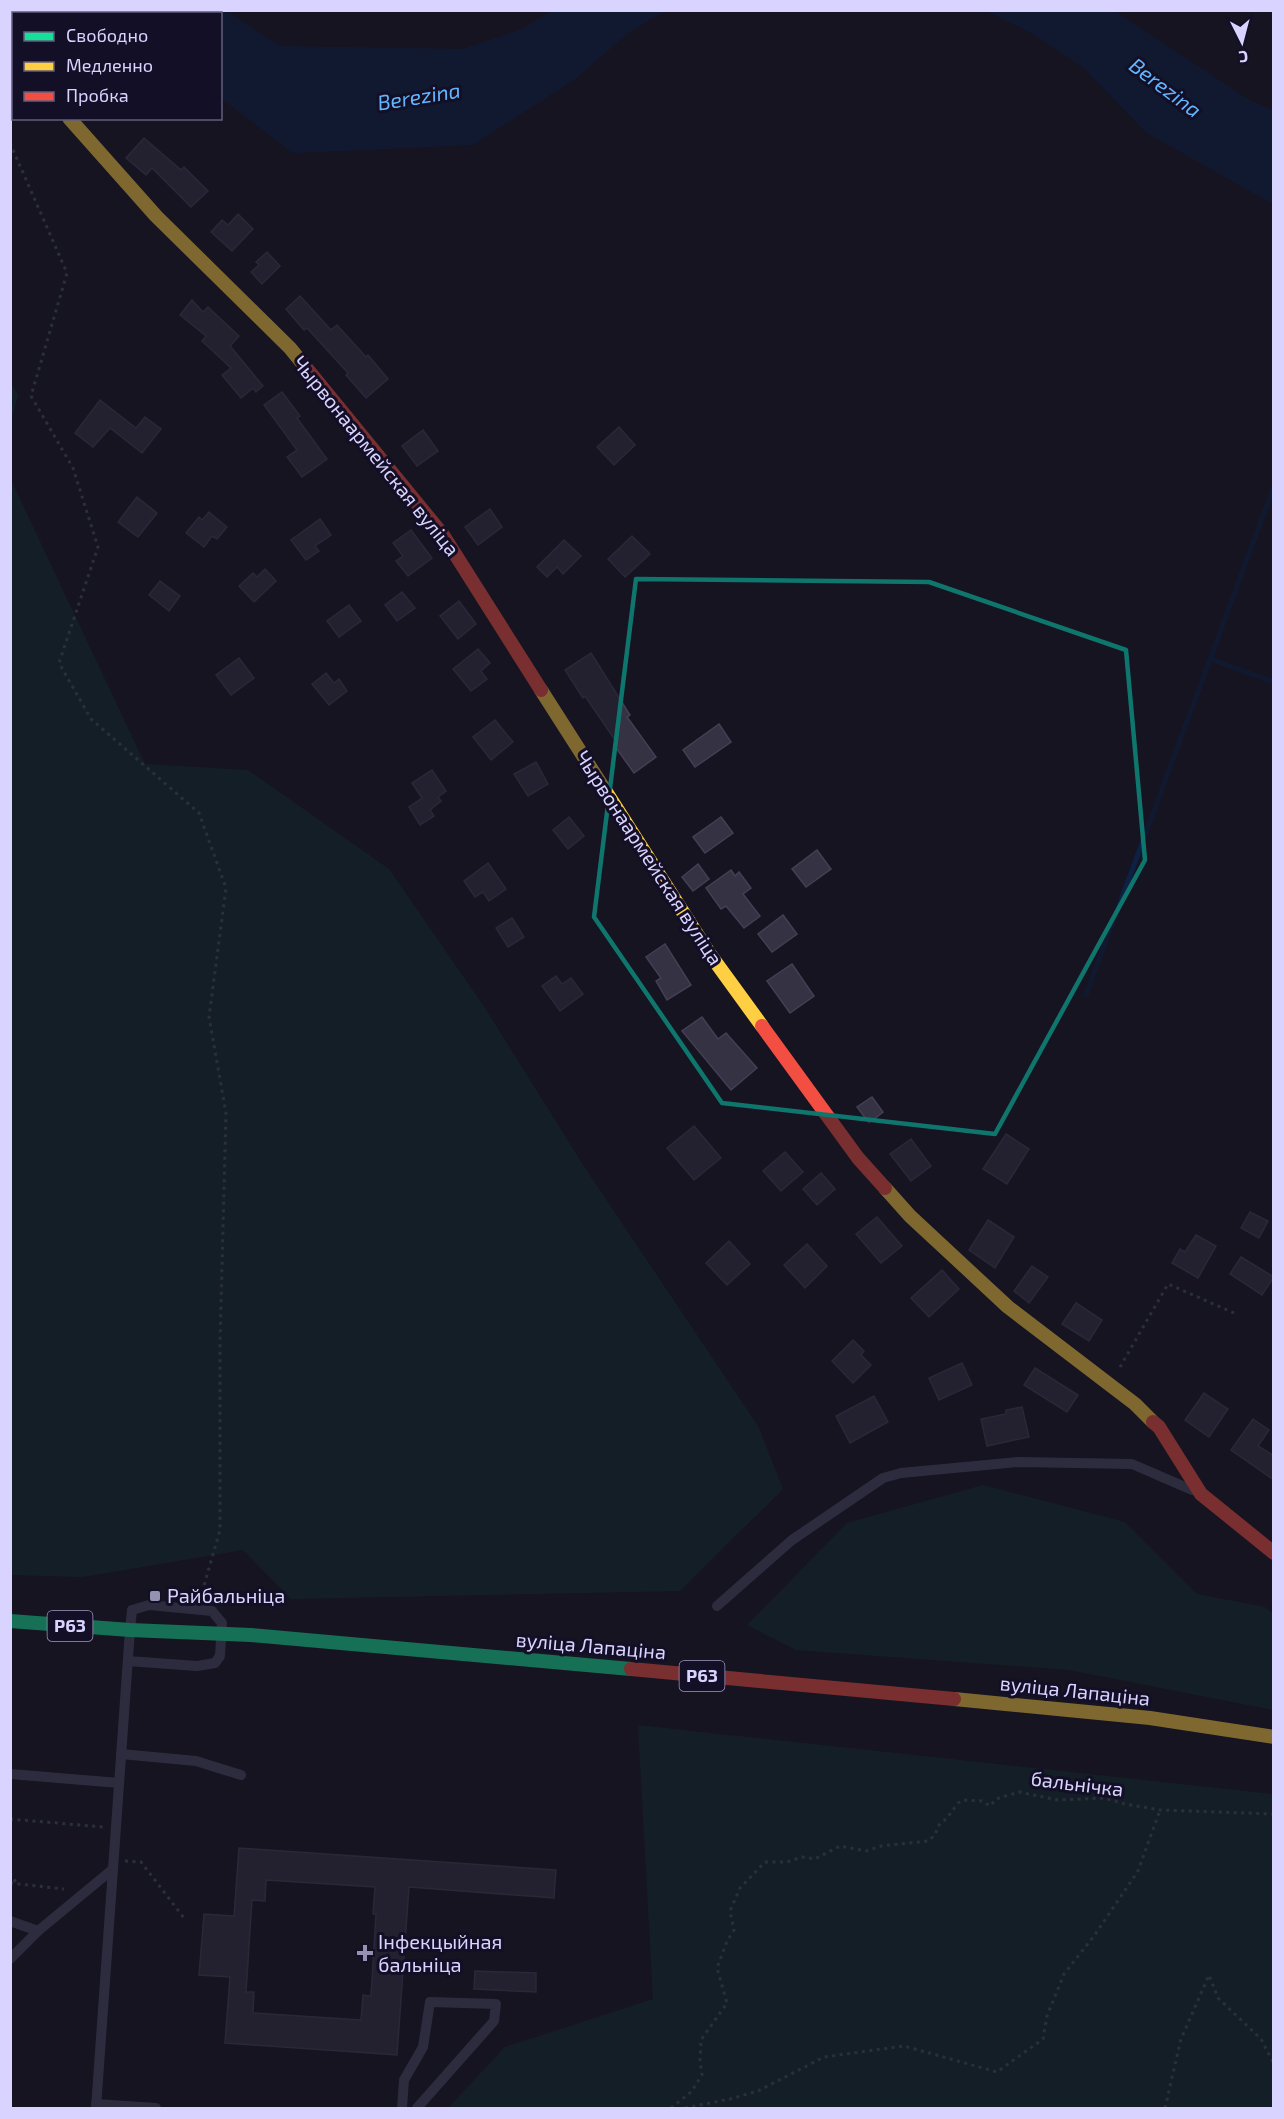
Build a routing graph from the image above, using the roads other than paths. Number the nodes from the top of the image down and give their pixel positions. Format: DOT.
graph roads {
  1 [pos="71,120"];
  2 [pos="1201,1494"];
  3 [pos="1274,1553"];
  4 [pos="717,1606"];
  5 [pos="10,1621"];
  6 [pos="130,1630"];
  7 [pos="221,1634"];
  8 [pos="128,1660"];
  9 [pos="1274,1737"];
  10 [pos="121,1754"];
  11 [pos="10,1774"];
  12 [pos="241,1775"];
  13 [pos="119,1783"];
  14 [pos="113,1865"];
  15 [pos="10,1922"];
  16 [pos="38,1931"];
  17 [pos="10,1959"];
  18 [pos="96,2106"];
  19 [pos="135,2108"];
  20 [pos="156,2109"];
  21 [pos="402,2109"];
  22 [pos="417,2109"];
  1 -- 2 [label="street, Чырвонаармейская вуліца"];
  2 -- 3 [label="street, Чырвонаармейская вуліца"];
  2 -- 4 [label="lane"];
  5 -- 6 [label="street, вуліца Лапаціна / Р63"];
  6 -- 7 [label="street, вуліца Лапаціна / Р63"];
  6 -- 7 [label="lane"];
  6 -- 8 [label="lane"];
  7 -- 8 [label="lane"];
  7 -- 9 [label="street, вуліца Лапаціна / Р63"];
  8 -- 10 [label="lane"];
  10 -- 12 [label="lane"];
  10 -- 13 [label="lane"];
  11 -- 13 [label="lane"];
  13 -- 14 [label="lane"];
  14 -- 16 [label="lane"];
  14 -- 18 [label="lane"];
  15 -- 16 [label="lane"];
  16 -- 17 [label="lane"];
  18 -- 19 [label="lane"];
  19 -- 20 [label="lane"];
  21 -- 22 [label="lane"];
}
